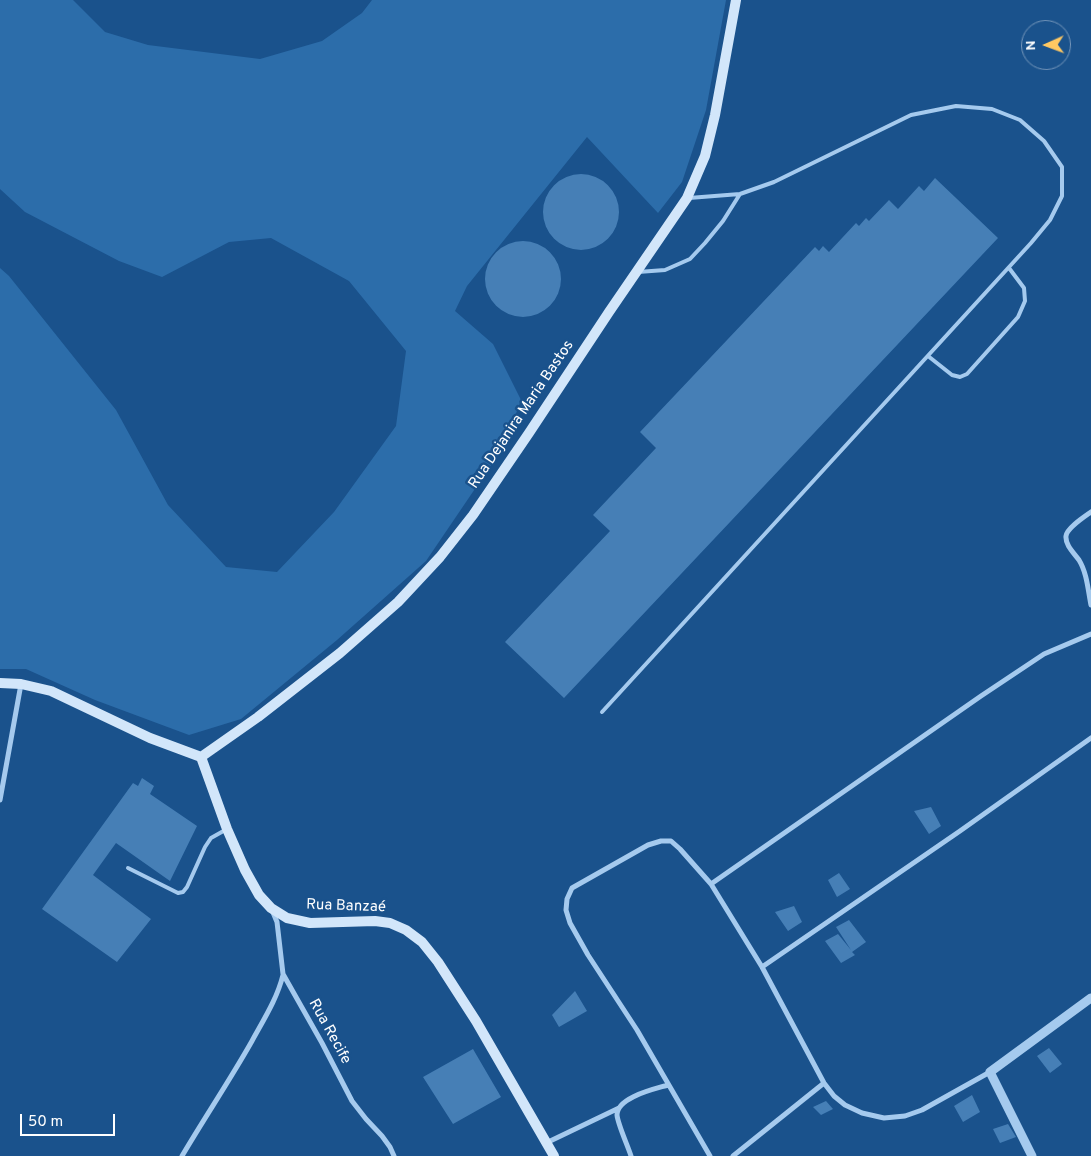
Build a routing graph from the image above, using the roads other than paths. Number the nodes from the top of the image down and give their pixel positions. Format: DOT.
graph roads {
  1 [pos="736,0"];
  2 [pos="740,194"];
  3 [pos="687,198"];
  4 [pos="1009,268"];
  5 [pos="636,272"];
  6 [pos="928,356"];
  7 [pos="1091,512"];
  8 [pos="1091,605"];
  9 [pos="1091,634"];
  10 [pos="0,683"];
  11 [pos="21,684"];
  12 [pos="602,712"];
  13 [pos="1091,738"];
  14 [pos="201,757"];
  15 [pos="0,800"];
  16 [pos="227,829"];
  17 [pos="128,868"];
  18 [pos="711,884"];
  19 [pos="271,908"];
  20 [pos="762,966"];
  21 [pos="283,974"];
  22 [pos="1091,998"];
  23 [pos="990,1072"];
  24 [pos="824,1083"];
  25 [pos="668,1085"];
  26 [pos="619,1108"];
  27 [pos="546,1143"];
  28 [pos="182,1156"];
  29 [pos="394,1156"];
  30 [pos="554,1156"];
  31 [pos="631,1156"];
  32 [pos="710,1156"];
  33 [pos="733,1156"];
  34 [pos="1032,1156"];
  1 -- 3 [label="main road, Rua Dejanira Maria Bastos"];
  2 -- 3 [label="lane"];
  2 -- 4 [label="lane"];
  2 -- 5 [label="lane"];
  3 -- 5 [label="main road, Rua Dejanira Maria Bastos"];
  4 -- 6 [label="lane"];
  4 -- 6 [label="lane"];
  5 -- 14 [label="main road, Rua Dejanira Maria Bastos"];
  6 -- 12 [label="lane"];
  7 -- 8 [label="street"];
  9 -- 18 [label="street"];
  10 -- 11 [label="main road"];
  11 -- 14 [label="main road"];
  11 -- 15 [label="street"];
  13 -- 20 [label="street"];
  14 -- 16 [label="main road, Rua Banzaé"];
  16 -- 17 [label="lane"];
  16 -- 19 [label="main road, Rua Banzaé"];
  18 -- 20 [label="street"];
  18 -- 25 [label="street"];
  19 -- 21 [label="street, Rua Recife"];
  19 -- 27 [label="main road, Rua Banzaé"];
  20 -- 24 [label="street"];
  21 -- 28 [label="street"];
  21 -- 29 [label="street, Rua Recife"];
  22 -- 23 [label="street"];
  23 -- 24 [label="street"];
  23 -- 34 [label="street"];
  24 -- 33 [label="street"];
  25 -- 26 [label="street"];
  25 -- 32 [label="street"];
  26 -- 27 [label="street"];
  26 -- 31 [label="street"];
  27 -- 30 [label="main road, Rua Banzaé"];
}
